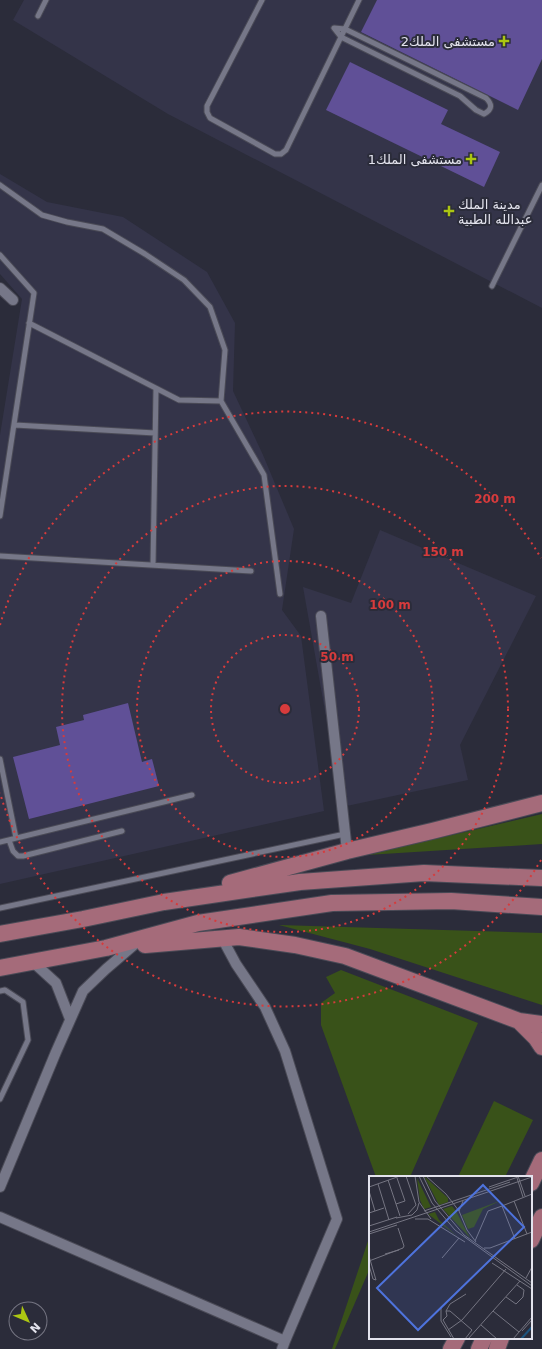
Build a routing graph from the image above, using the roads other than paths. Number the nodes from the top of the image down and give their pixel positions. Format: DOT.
graph roads {
  1 [pos="46,0"];
  2 [pos="262,0"];
  3 [pos="359,0"];
  4 [pos="38,16"];
  5 [pos="345,29"];
  6 [pos="341,37"];
  7 [pos="542,184"];
  8 [pos="0,185"];
  9 [pos="0,255"];
  10 [pos="492,286"];
  11 [pos="0,288"];
  12 [pos="12,300"];
  13 [pos="29,323"];
  14 [pos="156,389"];
  15 [pos="222,402"];
  16 [pos="15,425"];
  17 [pos="155,433"];
  18 [pos="0,516"];
  19 [pos="0,556"];
  20 [pos="153,565"];
  21 [pos="251,571"];
  22 [pos="280,594"];
  23 [pos="321,616"];
  24 [pos="0,759"];
  25 [pos="192,795"];
  26 [pos="542,803"];
  27 [pos="122,831"];
  28 [pos="345,834"];
  29 [pos="16,838"];
  30 [pos="8,840"];
  31 [pos="0,842"];
  32 [pos="347,851"];
  33 [pos="542,878"];
  34 [pos="164,902"];
  35 [pos="542,907"];
  36 [pos="0,908"];
  37 [pos="0,934"];
  38 [pos="222,938"];
  39 [pos="134,946"];
  40 [pos="106,948"];
  41 [pos="33,962"];
  42 [pos="0,968"];
  43 [pos="0,991"];
  44 [pos="70,1019"];
  45 [pos="519,1021"];
  46 [pos="542,1024"];
  47 [pos="542,1048"];
  48 [pos="0,1099"];
  49 [pos="542,1160"];
  50 [pos="532,1181"];
  51 [pos="0,1187"];
  52 [pos="0,1217"];
  53 [pos="542,1217"];
  54 [pos="532,1238"];
  55 [pos="456,1339"];
  56 [pos="483,1339"];
  57 [pos="501,1339"];
  58 [pos="283,1345"];
  59 [pos="451,1349"];
  60 [pos="478,1349"];
  61 [pos="497,1349"];
  1 -- 4 [label="lane"];
  2 -- 6 [label="lane"];
  3 -- 5 [label="lane"];
  5 -- 6 [label="lane"];
  5 -- 6 [label="lane"];
  5 -- 6 [label="lane"];
  7 -- 10 [label="lane"];
  8 -- 15 [label="lane"];
  9 -- 13 [label="lane"];
  11 -- 12 [label="street"];
  13 -- 14 [label="lane"];
  13 -- 16 [label="lane"];
  14 -- 15 [label="lane"];
  14 -- 17 [label="lane"];
  15 -- 22 [label="lane"];
  16 -- 17 [label="lane"];
  16 -- 18 [label="lane"];
  17 -- 20 [label="lane"];
  19 -- 20 [label="lane"];
  20 -- 21 [label="lane"];
  23 -- 28 [label="street"];
  24 -- 29 [label="lane"];
  25 -- 29 [label="lane"];
  26 -- 32 [label="main road"];
  27 -- 30 [label="lane"];
  28 -- 32 [label="street"];
  28 -- 36 [label="lane"];
  29 -- 30 [label="lane"];
  30 -- 31 [label="lane"];
  32 -- 34 [label="main road"];
  33 -- 34 [label="main road"];
  34 -- 37 [label="main road"];
  35 -- 40 [label="main road"];
  38 -- 39 [label="main road"];
  38 -- 45 [label="main road"];
  38 -- 58 [label="street"];
  39 -- 40 [label="main road"];
  39 -- 44 [label="street"];
  40 -- 41 [label="main road"];
  41 -- 42 [label="main road"];
  41 -- 44 [label="street"];
  43 -- 48 [label="lane"];
  44 -- 51 [label="street"];
  45 -- 46 [label="main road"];
  45 -- 47 [label="main road"];
  49 -- 50 [label="main road"];
  52 -- 58 [label="street"];
  53 -- 54 [label="main road"];
  55 -- 59 [label="main road"];
  56 -- 60 [label="main road"];
  57 -- 61 [label="main road"];
}
